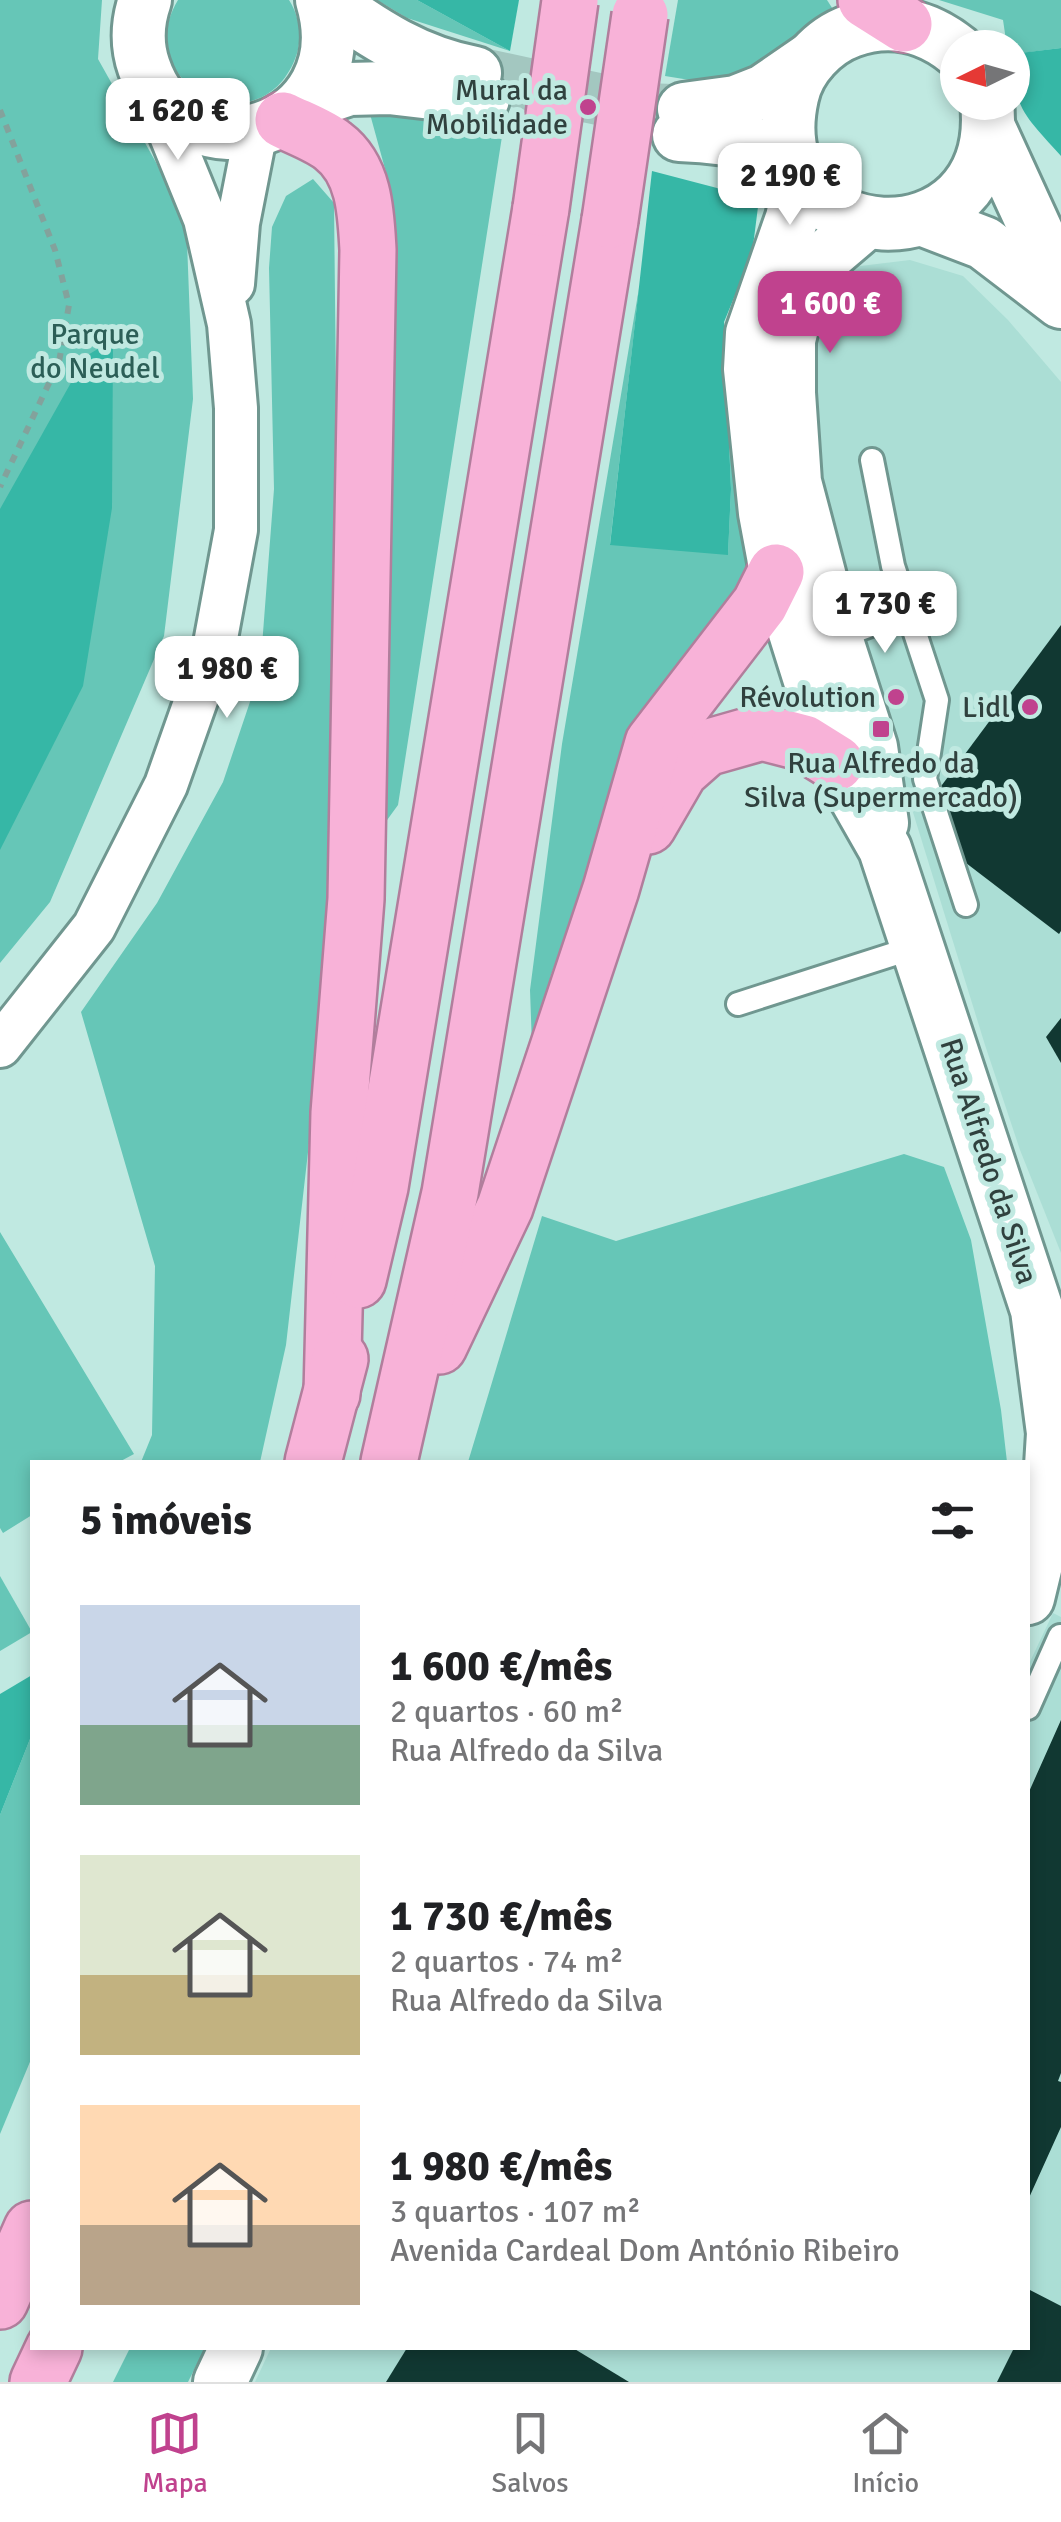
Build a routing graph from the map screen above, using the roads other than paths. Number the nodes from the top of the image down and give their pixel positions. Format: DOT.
graph roads {
  1 [pos="145,0"];
  2 [pos="324,0"];
  3 [pos="570,0"];
  4 [pos="642,8"];
  5 [pos="885,12"];
  6 [pos="940,38"];
  7 [pos="812,58"];
  8 [pos="149,83"];
  9 [pos="281,118"];
  10 [pos="988,120"];
  11 [pos="990,120"];
  12 [pos="796,165"];
  13 [pos="924,220"];
  14 [pos="864,224"];
  15 [pos="1061,285"];
  16 [pos="1061,302"];
  17 [pos="229,324"];
  18 [pos="872,460"];
  19 [pos="795,482"];
  20 [pos="776,572"];
  21 [pos="906,612"];
  22 [pos="836,638"];
  23 [pos="836,763"];
  24 [pos="885,849"];
  25 [pos="612,889"];
  26 [pos="966,905"];
  27 [pos="919,946"];
  28 [pos="738,1004"];
  29 [pos="0,1046"];
  30 [pos="332,1394"];
  31 [pos="394,1448"];
  32 [pos="314,1460"];
  33 [pos="1030,1590"];
  34 [pos="1060,1636"];
  35 [pos="1030,1704"];
  36 [pos="30,2234"];
  37 [pos="0,2301"];
  38 [pos="53,2350"];
  39 [pos="235,2350"];
  40 [pos="38,2382"];
  41 [pos="220,2382"];
  1 -- 8 [label="street"];
  2 -- 9 [label="street"];
  2 -- 9 [label="street"];
  3 -- 30 [label="highway, bridge"];
  4 -- 31 [label="highway, bridge"];
  5 -- 6 [label="street"];
  5 -- 7 [label="street"];
  7 -- 12 [label="street, Rua Alfredo da Silva"];
  7 -- 12 [label="street"];
  8 -- 9 [label="street"];
  8 -- 17 [label="street"];
  9 -- 17 [label="street"];
  9 -- 30 [label="highway"];
  10 -- 13 [label="street"];
  11 -- 15 [label="street"];
  12 -- 14 [label="street"];
  12 -- 20 [label="street, Rua Alfredo da Silva"];
  13 -- 14 [label="street"];
  13 -- 16 [label="street"];
  14 -- 19 [label="street, Rua Alfredo da Silva"];
  17 -- 29 [label="street"];
  18 -- 21 [label="lane"];
  19 -- 20 [label="street, Rua Alfredo da Silva"];
  19 -- 22 [label="street, Rua Alfredo da Silva"];
  20 -- 23 [label="street, Rua Alfredo da Silva"];
  20 -- 25 [label="highway"];
  21 -- 22 [label="lane"];
  21 -- 26 [label="lane"];
  22 -- 24 [label="street, Rua Alfredo da Silva"];
  23 -- 24 [label="street, Rua Alfredo da Silva"];
  23 -- 25 [label="highway"];
  24 -- 27 [label="street, Rua Alfredo da Silva"];
  25 -- 31 [label="highway"];
  27 -- 28 [label="lane"];
  27 -- 33 [label="street, Rua Alfredo da Silva"];
  30 -- 32 [label="highway"];
  34 -- 35 [label="lane"];
  36 -- 37 [label="highway"];
  38 -- 40 [label="highway"];
  39 -- 41 [label="street"];
}
